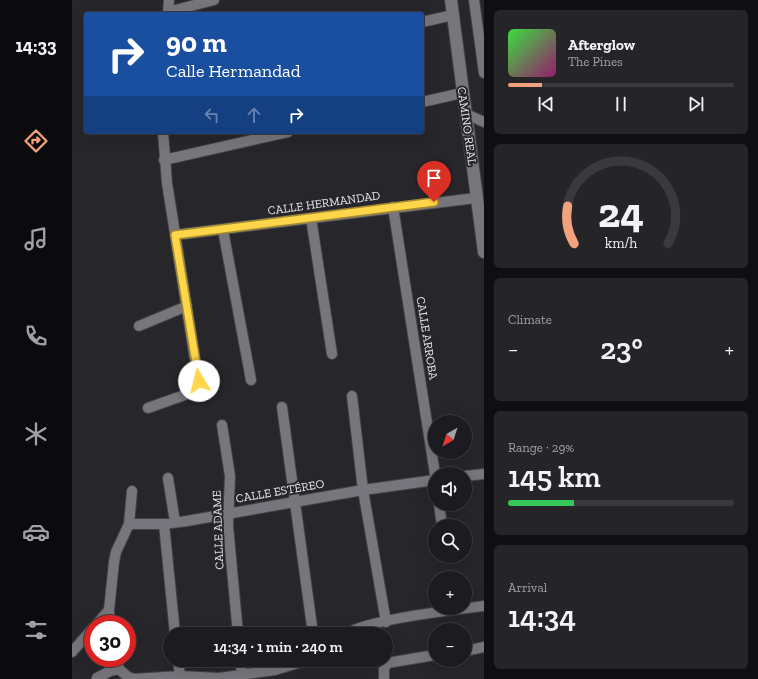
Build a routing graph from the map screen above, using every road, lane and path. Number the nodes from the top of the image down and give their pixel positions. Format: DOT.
graph roads {
  1 [pos="169,0"];
  2 [pos="214,0"];
  3 [pos="451,0"];
  4 [pos="474,0"];
  5 [pos="168,12"];
  6 [pos="172,12"];
  7 [pos="453,15"];
  8 [pos="424,22"];
  9 [pos="484,73"];
  10 [pos="462,93"];
  11 [pos="424,102"];
  12 [pos="466,114"];
  13 [pos="484,122"];
  14 [pos="163,134"];
  15 [pos="279,134"];
  16 [pos="164,160"];
  17 [pos="476,198"];
  18 [pos="393,207"];
  19 [pos="312,218"];
  20 [pos="223,230"];
  21 [pos="175,235"];
  22 [pos="484,252"];
  23 [pos="187,306"];
  24 [pos="139,326"];
  25 [pos="332,354"];
  26 [pos="251,380"];
  27 [pos="352,396"];
  28 [pos="282,407"];
  29 [pos="148,408"];
  30 [pos="222,425"];
  31 [pos="434,467"];
  32 [pos="484,474"];
  33 [pos="472,475"];
  34 [pos="168,478"];
  35 [pos="428,481"];
  36 [pos="363,490"];
  37 [pos="132,491"];
  38 [pos="295,501"];
  39 [pos="228,513"];
  40 [pos="175,522"];
  41 [pos="129,524"];
  42 [pos="164,524"];
  43 [pos="484,606"];
  44 [pos="109,610"];
  45 [pos="104,615"];
  46 [pos="109,615"];
  47 [pos="386,622"];
  48 [pos="174,627"];
  49 [pos="237,627"];
  50 [pos="312,627"];
  51 [pos="367,627"];
  52 [pos="84,638"];
  53 [pos="484,647"];
  54 [pos="472,649"];
  55 [pos="72,652"];
  56 [pos="428,656"];
  57 [pos="179,667"];
  58 [pos="241,667"];
  59 [pos="285,667"];
  60 [pos="119,669"];
  61 [pos="180,676"];
  62 [pos="242,677"];
  63 [pos="97,678"];
  64 [pos="384,679"];
  1 -- 5 [label="street"];
  2 -- 6 [label="street"];
  3 -- 7 [label="street, CAMINO REAL"];
  4 -- 9 [label="street"];
  7 -- 8 [label="street"];
  7 -- 10 [label="street, CAMINO REAL"];
  10 -- 11 [label="street"];
  10 -- 12 [label="street, CAMINO REAL"];
  12 -- 13 [label="street"];
  12 -- 17 [label="street, CAMINO REAL"];
  14 -- 16 [label="street"];
  15 -- 16 [label="street"];
  16 -- 21 [label="street"];
  17 -- 18 [label="street, CALLE HERMANDAD"];
  17 -- 22 [label="street, CAMINO REAL"];
  18 -- 19 [label="street, CALLE HERMANDAD"];
  18 -- 31 [label="street, CALLE ARROBA"];
  19 -- 20 [label="street, CALLE HERMANDAD"];
  19 -- 25 [label="street"];
  20 -- 21 [label="street, CALLE HERMANDAD"];
  20 -- 26 [label="street"];
  21 -- 23 [label="street"];
  23 -- 24 [label="street"];
  23 -- 29 [label="street"];
  27 -- 36 [label="street"];
  28 -- 38 [label="street"];
  30 -- 39 [label="street, CALLE ADAME"];
  32 -- 33 [label="street"];
  34 -- 40 [label="street"];
  35 -- 36 [label="street, CALLE ESTÉREO"];
  36 -- 38 [label="street, CALLE ESTÉREO"];
  36 -- 47 [label="street"];
  37 -- 41 [label="street"];
  38 -- 39 [label="street, CALLE ESTÉREO"];
  38 -- 50 [label="street"];
  39 -- 40 [label="street, CALLE ESTÉREO"];
  39 -- 49 [label="street, CALLE ADAME"];
  40 -- 42 [label="street, CALLE ESTÉREO"];
  41 -- 42 [label="street, CALLE ESTÉREO"];
  41 -- 44 [label="street"];
  42 -- 48 [label="street"];
  43 -- 47 [label="street"];
  44 -- 45 [label="street"];
  44 -- 46 [label="street"];
  47 -- 51 [label="street"];
  52 -- 55 [label="street"];
  53 -- 54 [label="street"];
  56 -- 64 [label="street"];
  57 -- 61 [label="street"];
  58 -- 62 [label="street"];
  59 -- 62 [label="street"];
  60 -- 61 [label="street"];
  60 -- 63 [label="street"];
  61 -- 62 [label="street"];
}
